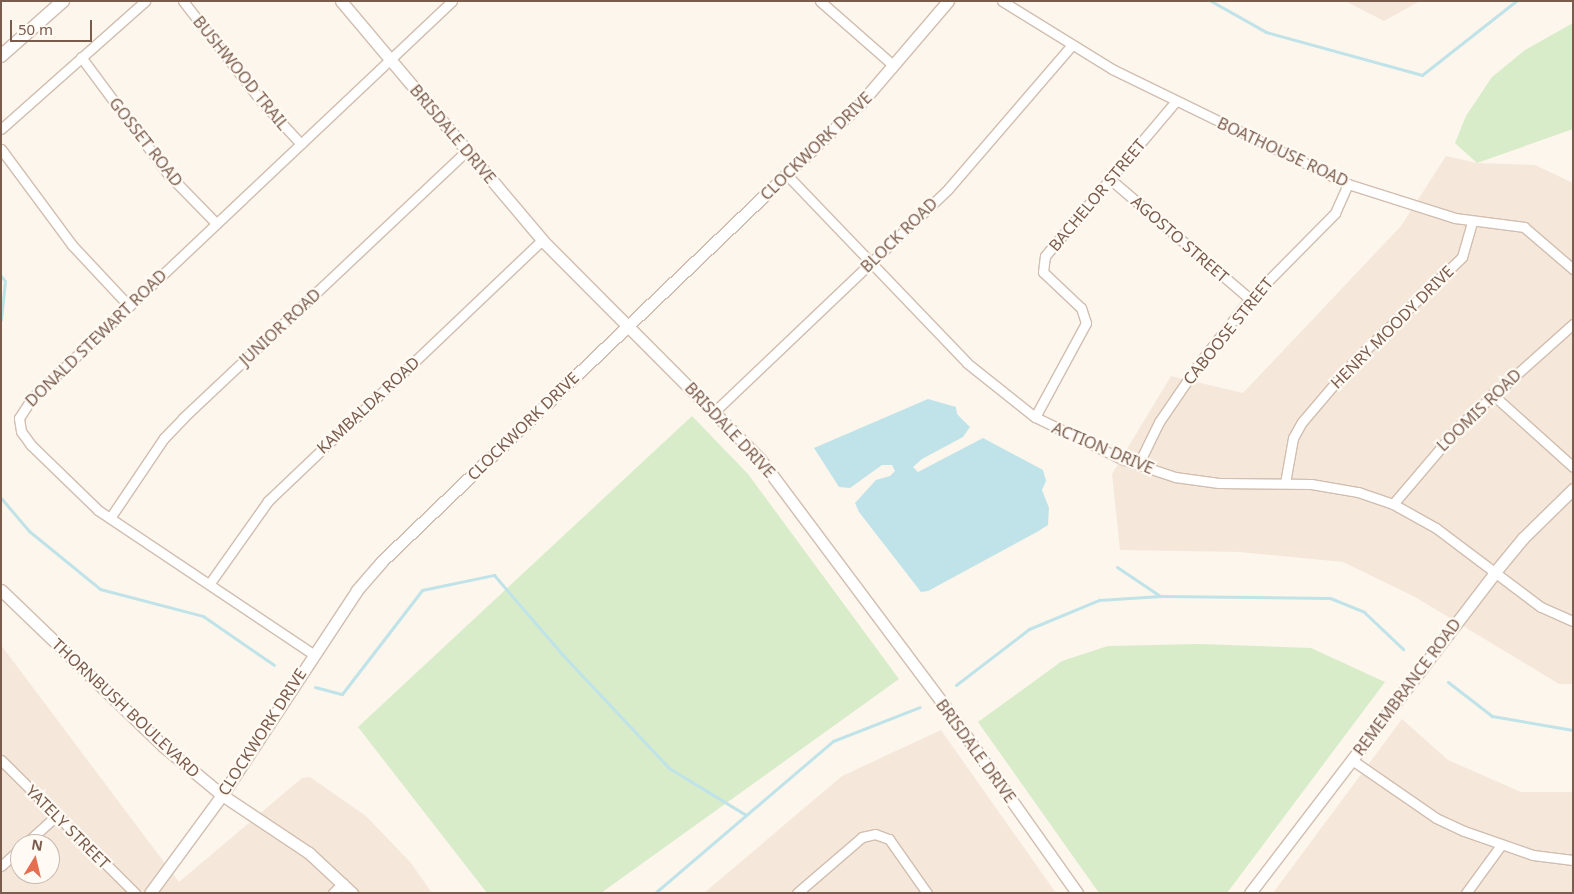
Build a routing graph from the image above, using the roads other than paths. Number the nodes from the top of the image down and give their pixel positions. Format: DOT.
graph roads {
  1 [pos="63,1"];
  2 [pos="145,1"];
  3 [pos="183,1"];
  4 [pos="341,1"];
  5 [pos="452,1"];
  6 [pos="820,1"];
  7 [pos="948,1"];
  8 [pos="1002,1"];
  9 [pos="1071,46"];
  10 [pos="1,56"];
  11 [pos="81,57"];
  12 [pos="390,59"];
  13 [pos="894,66"];
  14 [pos="1176,101"];
  15 [pos="1,129"];
  16 [pos="301,144"];
  17 [pos="1,149"];
  18 [pos="467,150"];
  19 [pos="787,175"];
  20 [pos="1110,179"];
  21 [pos="1348,184"];
  22 [pos="1472,221"];
  23 [pos="216,223"];
  24 [pos="542,240"];
  25 [pos="871,262"];
  26 [pos="1573,268"];
  27 [pos="1250,298"];
  28 [pos="129,306"];
  29 [pos="629,324"];
  30 [pos="1573,324"];
  31 [pos="1492,394"];
  32 [pos="715,411"];
  33 [pos="1035,417"];
  34 [pos="1138,465"];
  35 [pos="1573,467"];
  36 [pos="1285,483"];
  37 [pos="1573,488"];
  38 [pos="1393,504"];
  39 [pos="110,518"];
  40 [pos="1495,572"];
  41 [pos="210,583"];
  42 [pos="1,590"];
  43 [pos="1573,621"];
  44 [pos="313,654"];
  45 [pos="1,760"];
  46 [pos="1352,760"];
  47 [pos="222,795"];
  48 [pos="56,816"];
  49 [pos="36,834"];
  50 [pos="1501,845"];
  51 [pos="1573,860"];
  52 [pos="343,883"];
  53 [pos="1251,892"];
  54 [pos="135,893"];
  55 [pos="150,893"];
  56 [pos="333,893"];
  57 [pos="352,893"];
  58 [pos="797,893"];
  59 [pos="927,893"];
  60 [pos="1078,893"];
  61 [pos="1466,893"];
  1 -- 10 [label="main road"];
  2 -- 11 [label="street"];
  3 -- 16 [label="street, BUSHWOOD TRAIL"];
  4 -- 12 [label="street, BRISDALE DRIVE"];
  5 -- 12 [label="street, DONALD STEWART ROAD"];
  6 -- 13 [label="street"];
  7 -- 13 [label="street, CLOCKWORK DRIVE"];
  8 -- 9 [label="street, BOATHOUSE ROAD"];
  9 -- 14 [label="street, BOATHOUSE ROAD"];
  9 -- 25 [label="street, BLOCK ROAD"];
  11 -- 15 [label="street"];
  11 -- 23 [label="street, GOSSET ROAD"];
  12 -- 16 [label="street, DONALD STEWART ROAD"];
  12 -- 18 [label="street, BRISDALE DRIVE"];
  13 -- 19 [label="street, CLOCKWORK DRIVE"];
  14 -- 20 [label="street, BACHELOR STREET"];
  14 -- 21 [label="street, BOATHOUSE ROAD"];
  16 -- 23 [label="street, DONALD STEWART ROAD"];
  17 -- 28 [label="street"];
  18 -- 24 [label="street, BRISDALE DRIVE"];
  18 -- 39 [label="street, JUNIOR ROAD"];
  19 -- 25 [label="street, ACTION DRIVE"];
  19 -- 29 [label="street, CLOCKWORK DRIVE"];
  20 -- 27 [label="street, AGOSTO STREET"];
  20 -- 33 [label="street, BACHELOR STREET"];
  21 -- 22 [label="street, BOATHOUSE ROAD"];
  21 -- 27 [label="street, CABOOSE STREET"];
  22 -- 26 [label="street, BOATHOUSE ROAD"];
  22 -- 36 [label="street, HENRY MOODY DRIVE"];
  23 -- 28 [label="street, DONALD STEWART ROAD"];
  24 -- 29 [label="street, BRISDALE DRIVE"];
  24 -- 41 [label="street, KAMBALDA ROAD"];
  25 -- 32 [label="street, BLOCK ROAD"];
  25 -- 33 [label="street, ACTION DRIVE"];
  27 -- 34 [label="street, CABOOSE STREET"];
  28 -- 39 [label="street, DONALD STEWART ROAD"];
  29 -- 32 [label="street, BRISDALE DRIVE"];
  29 -- 44 [label="street, CLOCKWORK DRIVE"];
  30 -- 31 [label="street, LOOMIS ROAD"];
  31 -- 35 [label="street"];
  31 -- 38 [label="street, LOOMIS ROAD"];
  32 -- 60 [label="street, BRISDALE DRIVE"];
  33 -- 34 [label="street, ACTION DRIVE"];
  34 -- 36 [label="street, ACTION DRIVE"];
  36 -- 38 [label="street, ACTION DRIVE"];
  37 -- 40 [label="street, REMEMBRANCE ROAD"];
  38 -- 40 [label="street, ACTION DRIVE"];
  39 -- 41 [label="street, DONALD STEWART ROAD"];
  40 -- 43 [label="street, ACTION DRIVE"];
  40 -- 46 [label="street, REMEMBRANCE ROAD"];
  41 -- 44 [label="street, DONALD STEWART ROAD"];
  42 -- 47 [label="street, THORNBUSH BOULEVARD"];
  44 -- 47 [label="street, CLOCKWORK DRIVE"];
  45 -- 48 [label="street, YATELY STREET"];
  46 -- 50 [label="street"];
  46 -- 53 [label="street, REMEMBRANCE ROAD"];
  47 -- 52 [label="street, THORNBUSH BOULEVARD"];
  47 -- 55 [label="street, CLOCKWORK DRIVE"];
  48 -- 49 [label="street"];
  48 -- 54 [label="street, YATELY STREET"];
  50 -- 51 [label="street"];
  50 -- 61 [label="street"];
  52 -- 56 [label="street"];
  52 -- 57 [label="street, THORNBUSH BOULEVARD"];
  58 -- 59 [label="street"];
}
